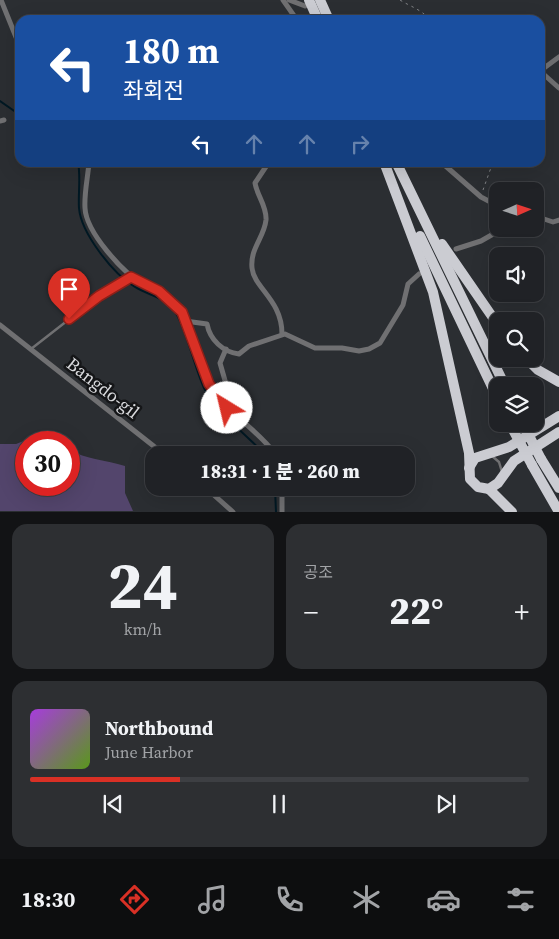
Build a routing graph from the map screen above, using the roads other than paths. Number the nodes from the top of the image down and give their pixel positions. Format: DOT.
graph roads {
  1 [pos="1,0"];
  2 [pos="283,0"];
  3 [pos="289,0"];
  4 [pos="320,0"];
  5 [pos="307,3"];
  6 [pos="293,15"];
  7 [pos="315,15"];
  8 [pos="327,15"];
  9 [pos="15,35"];
  10 [pos="559,57"];
  11 [pos="545,67"];
  12 [pos="545,75"];
  13 [pos="559,88"];
  14 [pos="89,167"];
  15 [pos="266,167"];
  16 [pos="386,167"];
  17 [pos="386,167"];
  18 [pos="399,167"];
  19 [pos="400,167"];
  20 [pos="447,167"];
  21 [pos="489,201"];
  22 [pos="544,219"];
  23 [pos="559,220"];
  24 [pos="489,236"];
  25 [pos="456,249"];
  26 [pos="419,274"];
  27 [pos="131,277"];
  28 [pos="489,312"];
  29 [pos="185,321"];
  30 [pos="0,325"];
  31 [pos="282,334"];
  32 [pos="31,349"];
  33 [pos="226,349"];
  34 [pos="535,367"];
  35 [pos="501,377"];
  36 [pos="489,380"];
  37 [pos="559,382"];
  38 [pos="227,408"];
  39 [pos="559,416"];
  40 [pos="514,432"];
  41 [pos="527,432"];
  42 [pos="559,432"];
  43 [pos="154,446"];
  44 [pos="267,446"];
  45 [pos="485,455"];
  46 [pos="468,468"];
  47 [pos="501,478"];
  48 [pos="489,488"];
  49 [pos="559,488"];
  50 [pos="215,496"];
  51 [pos="282,496"];
  52 [pos="233,512"];
  53 [pos="282,512"];
  54 [pos="512,512"];
  55 [pos="559,512"];
  1 -- 9 [label="street"];
  2 -- 6 [label="street"];
  3 -- 5 [label="street"];
  4 -- 8 [label="highway"];
  5 -- 7 [label="highway"];
  10 -- 11 [label="street"];
  12 -- 13 [label="street"];
  14 -- 27 [label="street"];
  15 -- 31 [label="street"];
  16 -- 36 [label="highway"];
  17 -- 46 [label="highway"];
  18 -- 35 [label="highway"];
  19 -- 28 [label="highway"];
  20 -- 21 [label="street"];
  22 -- 23 [label="street"];
  24 -- 25 [label="street"];
  26 -- 31 [label="street"];
  27 -- 29 [label="street"];
  27 -- 32 [label="lane"];
  29 -- 33 [label="street"];
  29 -- 38 [label="street"];
  30 -- 32 [label="street, Bangdo-gil"];
  31 -- 33 [label="street"];
  32 -- 43 [label="street, Bangdo-gil"];
  33 -- 38 [label="street"];
  34 -- 37 [label="highway"];
  38 -- 44 [label="street"];
  39 -- 45 [label="highway"];
  40 -- 55 [label="highway, bridge"];
  41 -- 49 [label="highway, bridge"];
  42 -- 47 [label="highway"];
  45 -- 46 [label="highway"];
  45 -- 47 [label="lane"];
  46 -- 48 [label="highway"];
  47 -- 48 [label="highway"];
  48 -- 54 [label="highway"];
  50 -- 52 [label="street"];
  51 -- 53 [label="street"];
}
